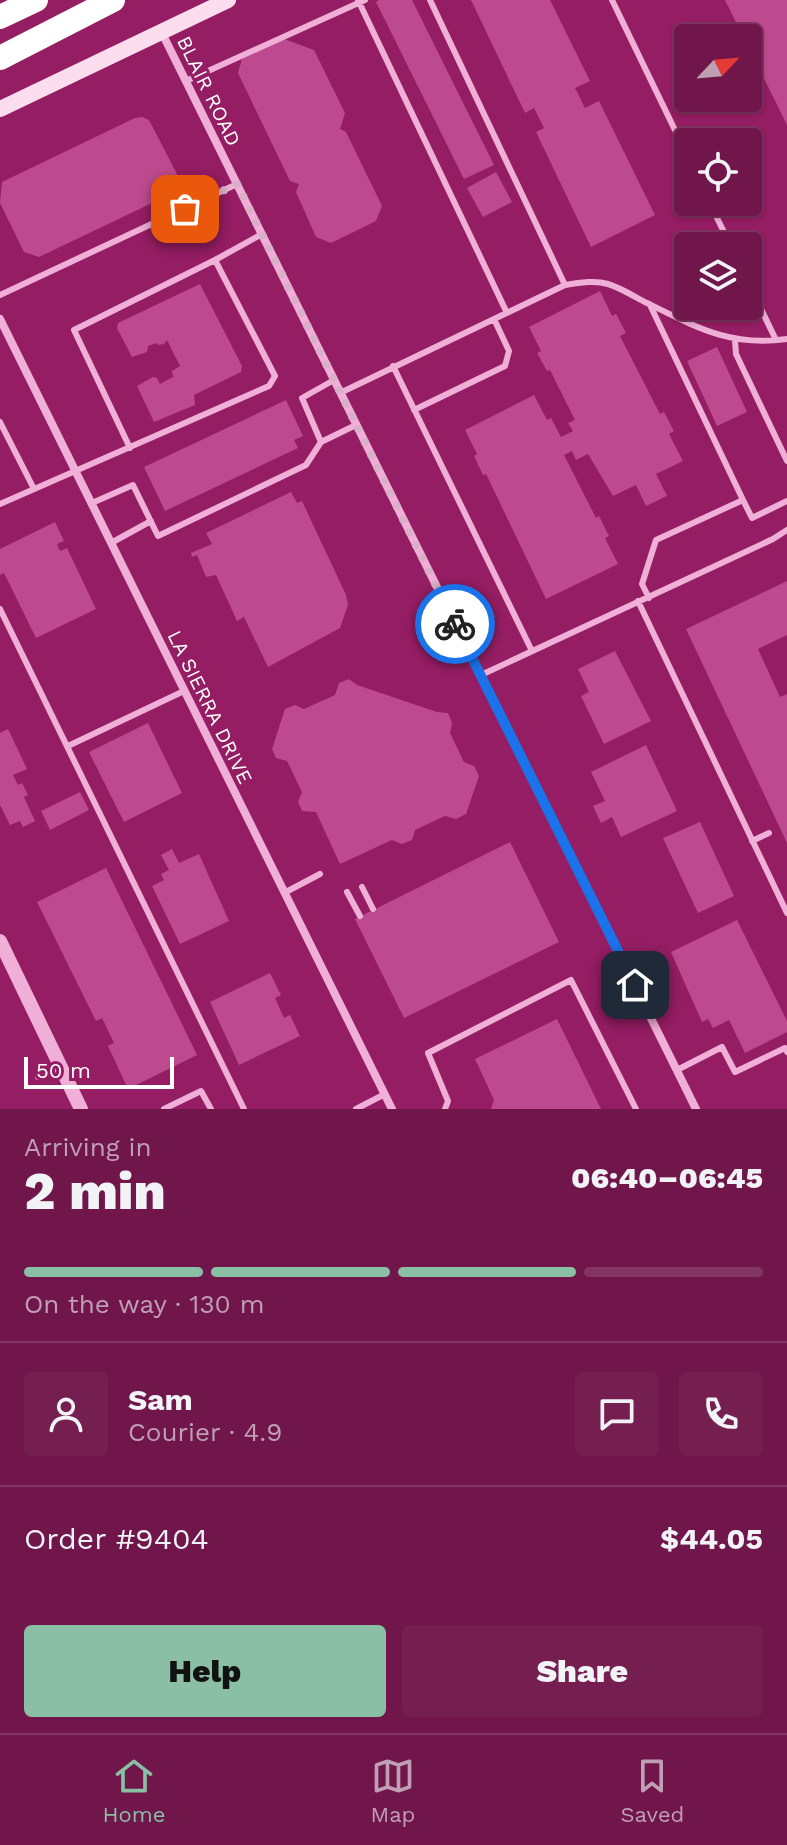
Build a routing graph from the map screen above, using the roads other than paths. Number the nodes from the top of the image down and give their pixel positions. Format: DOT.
graph roads {
  1 [pos="36,0"];
  2 [pos="113,0"];
  3 [pos="228,0"];
  4 [pos="430,0"];
  5 [pos="612,0"];
  6 [pos="360,1"];
  7 [pos="0,17"];
  8 [pos="162,33"];
  9 [pos="0,58"];
  10 [pos="186,81"];
  11 [pos="0,109"];
  12 [pos="674,128"];
  13 [pos="237,184"];
  14 [pos="262,234"];
  15 [pos="215,260"];
  16 [pos="565,285"];
  17 [pos="0,295"];
  18 [pos="650,305"];
  19 [pos="762,311"];
  20 [pos="507,313"];
  21 [pos="0,319"];
  22 [pos="494,319"];
  23 [pos="787,339"];
  24 [pos="735,340"];
  25 [pos="776,340"];
  26 [pos="393,366"];
  27 [pos="334,380"];
  28 [pos="340,393"];
  29 [pos="414,410"];
  30 [pos="0,422"];
  31 [pos="356,425"];
  32 [pos="321,442"];
  33 [pos="130,448"];
  34 [pos="787,461"];
  35 [pos="75,471"];
  36 [pos="34,489"];
  37 [pos="743,500"];
  38 [pos="787,501"];
  39 [pos="92,503"];
  40 [pos="0,504"];
  41 [pos="151,521"];
  42 [pos="787,530"];
  43 [pos="111,543"];
  44 [pos="649,598"];
  45 [pos="638,601"];
  46 [pos="0,609"];
  47 [pos="532,651"];
  48 [pos="481,675"];
  49 [pos="184,691"];
  50 [pos="68,746"];
  51 [pos="769,833"];
  52 [pos="752,841"];
  53 [pos="320,874"];
  54 [pos="362,887"];
  55 [pos="347,892"];
  56 [pos="284,893"];
  57 [pos="373,909"];
  58 [pos="787,913"];
  59 [pos="360,916"];
  60 [pos="0,941"];
  61 [pos="787,1052"];
  62 [pos="60,1066"];
  63 [pos="677,1070"];
  64 [pos="38,1077"];
  65 [pos="385,1094"];
  66 [pos="81,1109"];
  67 [pos="164,1109"];
  68 [pos="211,1109"];
  69 [pos="244,1109"];
  70 [pos="356,1109"];
  71 [pos="392,1109"];
  72 [pos="445,1109"];
  73 [pos="636,1109"];
  74 [pos="696,1109"];
  1 -- 7 [label="highway"];
  2 -- 9 [label="highway"];
  3 -- 8 [label="main road"];
  4 -- 16 [label="lane"];
  5 -- 12 [label="lane"];
  6 -- 10 [label="lane"];
  6 -- 20 [label="lane"];
  8 -- 10 [label="street, BLAIR ROAD"];
  8 -- 11 [label="main road"];
  10 -- 13 [label="street, BLAIR ROAD"];
  13 -- 14 [label="street, BLAIR ROAD"];
  13 -- 17 [label="lane"];
  14 -- 15 [label="lane"];
  14 -- 27 [label="street, BLAIR ROAD"];
  15 -- 33 [label="lane"];
  15 -- 33 [label="lane"];
  16 -- 18 [label="lane"];
  16 -- 20 [label="lane"];
  18 -- 24 [label="lane"];
  18 -- 37 [label="lane"];
  19 -- 25 [label="lane"];
  20 -- 22 [label="lane"];
  21 -- 35 [label="street, LA SIERRA DRIVE"];
  22 -- 26 [label="lane"];
  22 -- 29 [label="lane"];
  23 -- 25 [label="lane"];
  24 -- 25 [label="lane"];
  24 -- 34 [label="lane"];
  26 -- 28 [label="lane"];
  26 -- 29 [label="lane"];
  27 -- 28 [label="street, BLAIR ROAD"];
  27 -- 32 [label="lane"];
  28 -- 31 [label="street, BLAIR ROAD"];
  29 -- 47 [label="lane"];
  30 -- 36 [label="lane"];
  31 -- 32 [label="lane"];
  31 -- 48 [label="street, BLAIR ROAD"];
  32 -- 41 [label="lane"];
  33 -- 35 [label="lane"];
  35 -- 36 [label="lane"];
  35 -- 39 [label="street, LA SIERRA DRIVE"];
  36 -- 40 [label="lane"];
  37 -- 38 [label="lane"];
  37 -- 44 [label="lane"];
  39 -- 41 [label="lane"];
  39 -- 43 [label="street, LA SIERRA DRIVE"];
  41 -- 43 [label="lane"];
  42 -- 44 [label="lane"];
  43 -- 49 [label="street, LA SIERRA DRIVE"];
  44 -- 45 [label="lane"];
  45 -- 47 [label="lane"];
  45 -- 52 [label="lane"];
  46 -- 50 [label="lane"];
  47 -- 48 [label="lane"];
  48 -- 63 [label="street, BLAIR ROAD"];
  49 -- 50 [label="lane"];
  49 -- 56 [label="street, LA SIERRA DRIVE"];
  50 -- 69 [label="lane"];
  51 -- 52 [label="lane"];
  52 -- 58 [label="lane"];
  53 -- 56 [label="lane"];
  54 -- 57 [label="lane"];
  55 -- 59 [label="lane"];
  56 -- 65 [label="street, LA SIERRA DRIVE"];
  60 -- 62 [label="street"];
  61 -- 63 [label="lane"];
  62 -- 64 [label="lane"];
  62 -- 66 [label="street"];
  63 -- 74 [label="street, BLAIR ROAD"];
  65 -- 70 [label="lane"];
  65 -- 71 [label="street, LA SIERRA DRIVE"];
  67 -- 68 [label="lane"];
  72 -- 73 [label="lane"];
}
